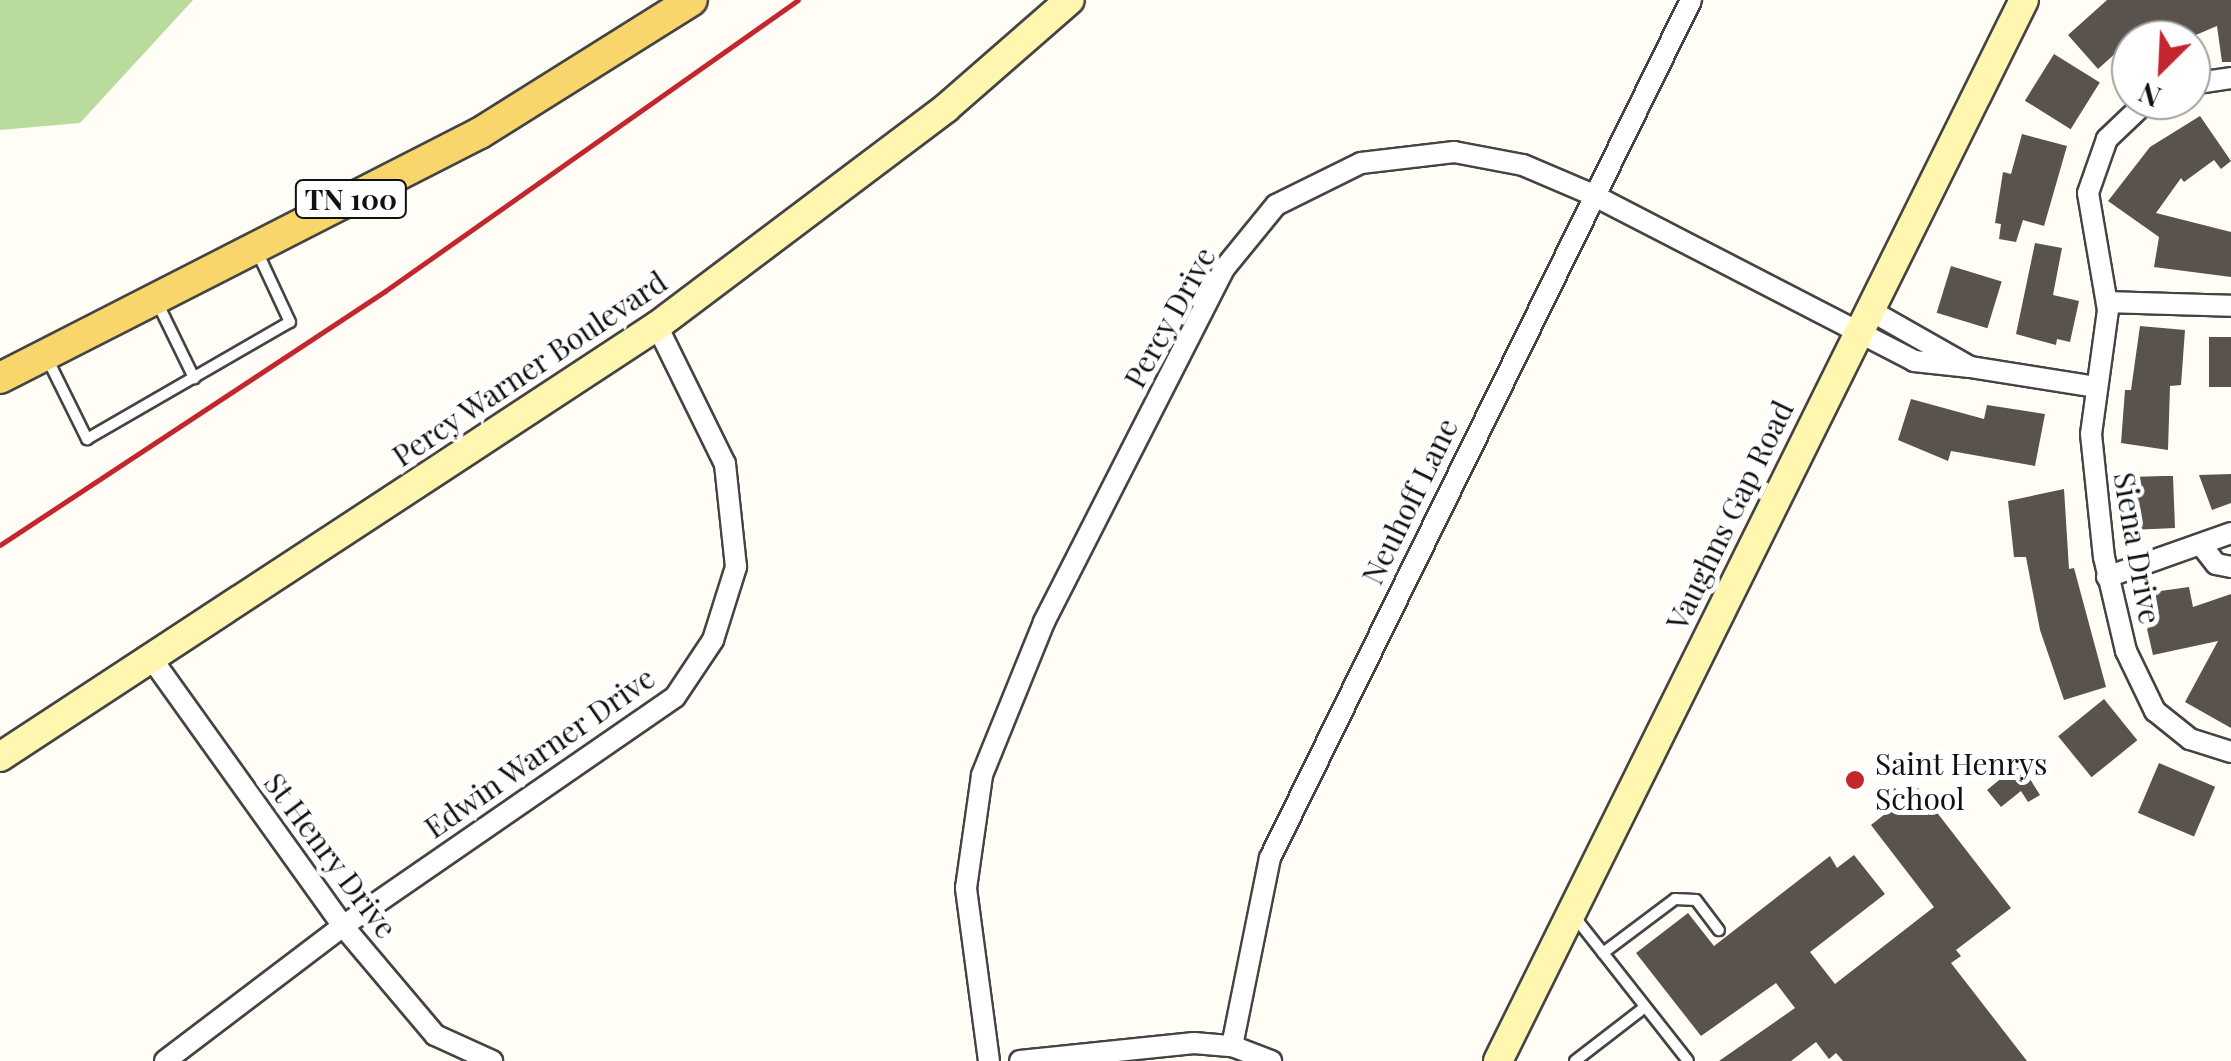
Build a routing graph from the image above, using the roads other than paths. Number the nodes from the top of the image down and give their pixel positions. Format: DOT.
graph roads {
  1 [pos="692,0"];
  2 [pos="1070,0"];
  3 [pos="1691,0"];
  4 [pos="2024,0"];
  5 [pos="2124,120"];
  6 [pos="1592,194"];
  7 [pos="256,248"];
  8 [pos="156,299"];
  9 [pos="2107,302"];
  10 [pos="2231,306"];
  11 [pos="1862,321"];
  12 [pos="657,326"];
  13 [pos="45,356"];
  14 [pos="0,378"];
  15 [pos="194,378"];
  16 [pos="2096,387"];
  17 [pos="2231,532"];
  18 [pos="2202,546"];
  19 [pos="2231,566"];
  20 [pos="2107,577"];
  21 [pos="149,655"];
  22 [pos="2231,752"];
  23 [pos="0,757"];
  24 [pos="1570,912"];
  25 [pos="343,926"];
  26 [pos="1719,930"];
  27 [pos="1602,953"];
  28 [pos="1645,1007"];
  29 [pos="1232,1046"];
  30 [pos="1684,1056"];
  31 [pos="165,1061"];
  32 [pos="492,1061"];
  33 [pos="990,1061"];
  34 [pos="1020,1061"];
  35 [pos="1271,1061"];
  36 [pos="1498,1061"];
  37 [pos="1575,1061"];
  38 [pos="1668,1061"];
  1 -- 7 [label="main road, TN 100"];
  2 -- 12 [label="street, Percy Warner Boulevard"];
  3 -- 6 [label="street, Neuhoff Lane"];
  4 -- 11 [label="street, Vaughns Gap Road"];
  5 -- 9 [label="street"];
  6 -- 11 [label="street, Percy Drive"];
  6 -- 29 [label="street, Neuhoff Lane"];
  6 -- 33 [label="street, Percy Drive"];
  7 -- 8 [label="main road, TN 100"];
  7 -- 15 [label="lane"];
  8 -- 13 [label="main road, TN 100"];
  8 -- 15 [label="lane"];
  9 -- 10 [label="street"];
  9 -- 16 [label="street, Siena Drive"];
  11 -- 16 [label="street, Percy Drive"];
  11 -- 24 [label="street, Vaughns Gap Road"];
  12 -- 21 [label="street, Percy Warner Boulevard"];
  12 -- 25 [label="street, Edwin Warner Drive"];
  13 -- 14 [label="main road, TN 100"];
  13 -- 15 [label="lane"];
  16 -- 20 [label="street, Siena Drive"];
  17 -- 18 [label="street"];
  18 -- 19 [label="street"];
  18 -- 20 [label="street"];
  20 -- 22 [label="street, Siena Drive"];
  21 -- 23 [label="street, Percy Warner Boulevard"];
  21 -- 25 [label="street, St Henry Drive"];
  24 -- 27 [label="lane"];
  24 -- 36 [label="street, Vaughns Gap Road"];
  25 -- 31 [label="street, Edwin Warner Drive"];
  25 -- 32 [label="street, St Henry Drive"];
  26 -- 27 [label="lane"];
  27 -- 28 [label="lane"];
  28 -- 30 [label="lane"];
  28 -- 37 [label="lane"];
  29 -- 34 [label="street"];
  29 -- 35 [label="street"];
  30 -- 38 [label="lane"];
}
